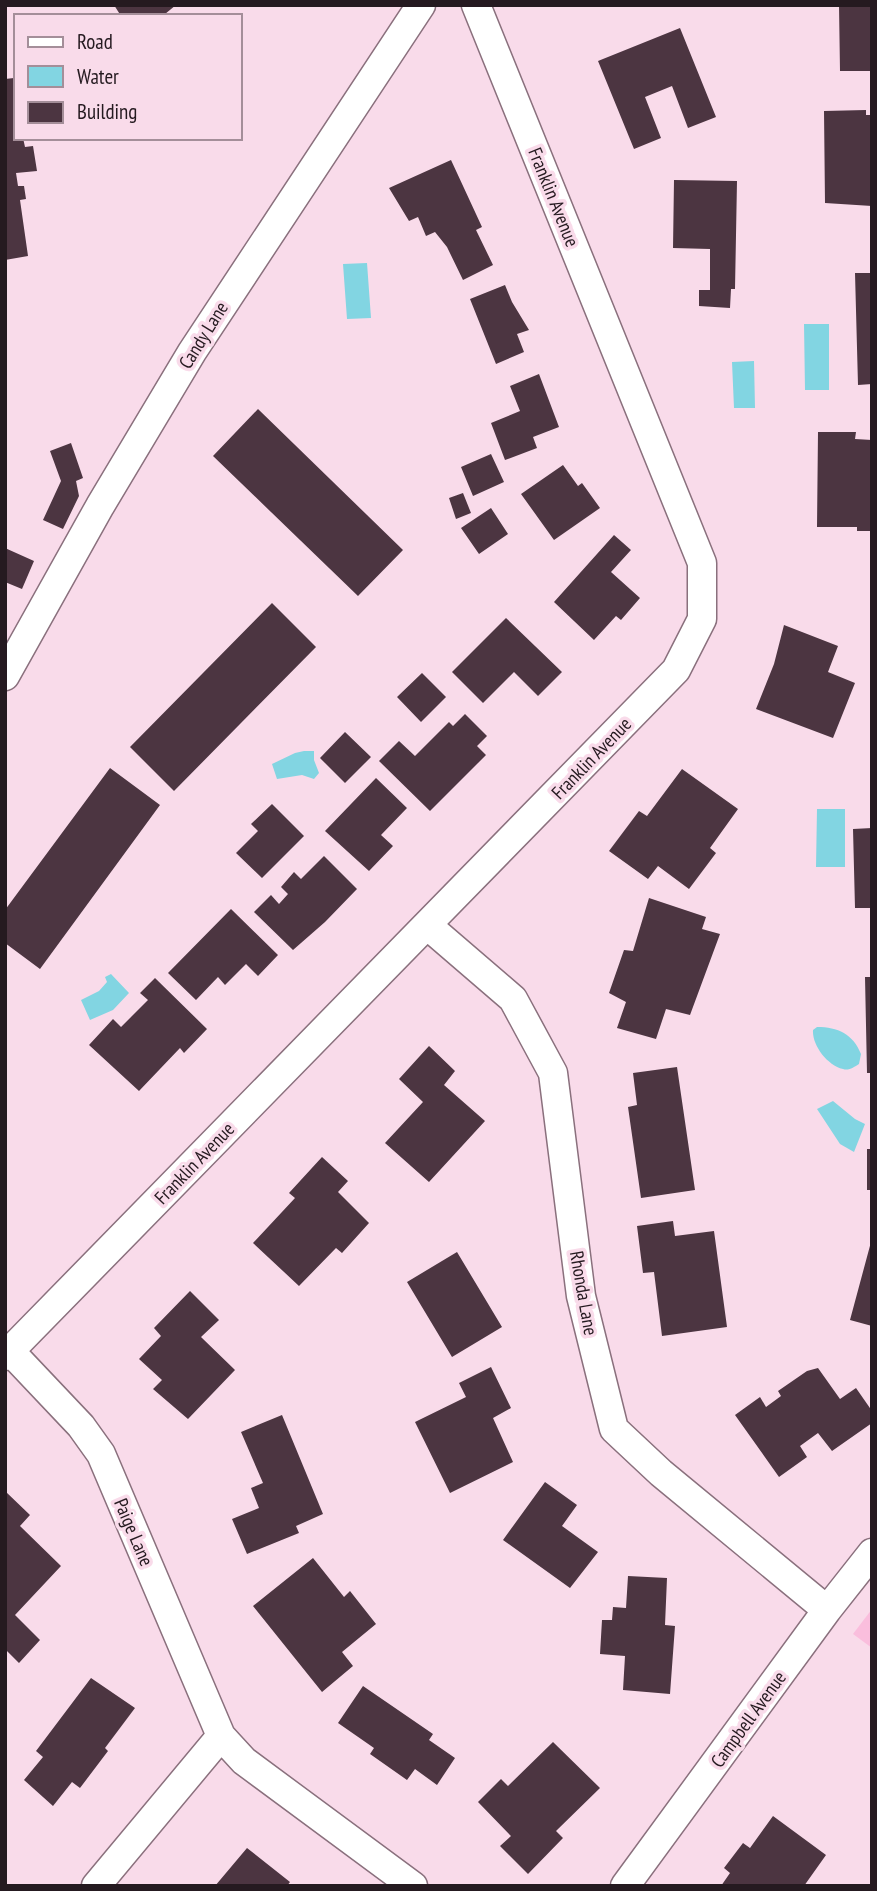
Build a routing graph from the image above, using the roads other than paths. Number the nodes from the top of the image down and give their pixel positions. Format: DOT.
graph roads {
  1 [pos="421,5"];
  2 [pos="476,5"];
  3 [pos="5,676"];
  4 [pos="427,925"];
  5 [pos="8,1354"];
  6 [pos="872,1553"];
  7 [pos="827,1611"];
  8 [pos="221,1736"];
  9 [pos="96,1886"];
  10 [pos="413,1886"];
  11 [pos="625,1886"];
  1 -- 3 [label="street, Candy Lane"];
  2 -- 4 [label="street, Franklin Avenue"];
  4 -- 5 [label="street, Franklin Avenue"];
  4 -- 7 [label="street, Rhonda Lane"];
  5 -- 8 [label="street, Paige Lane"];
  6 -- 7 [label="street, Campbell Avenue"];
  7 -- 11 [label="street, Campbell Avenue"];
  8 -- 9 [label="street"];
  8 -- 10 [label="street, Paige Lane"];
}
